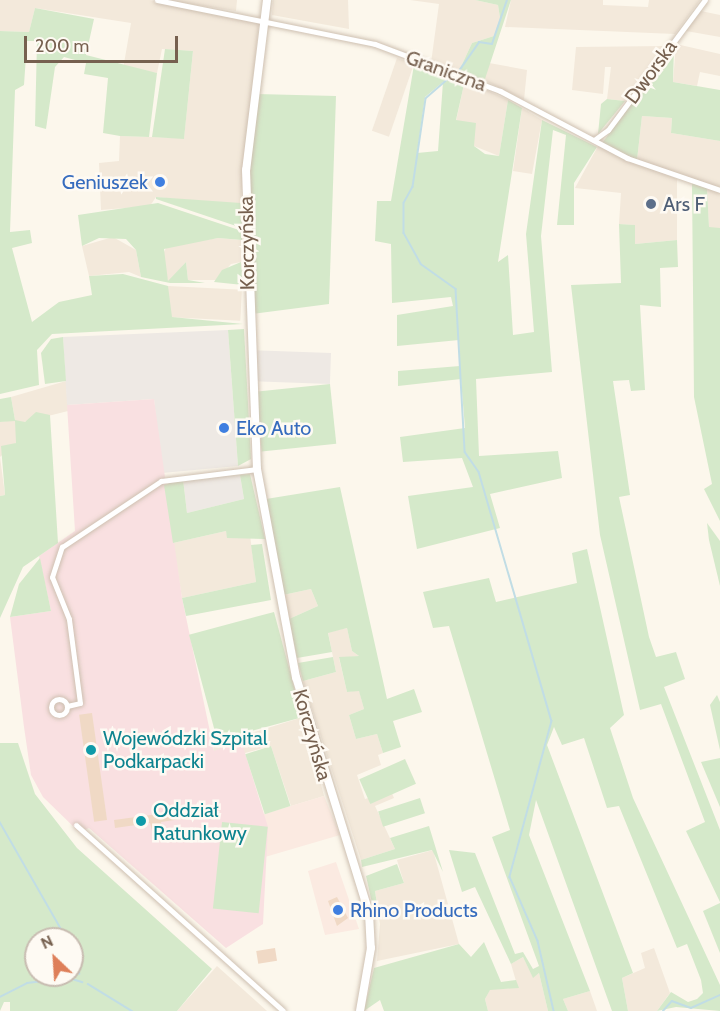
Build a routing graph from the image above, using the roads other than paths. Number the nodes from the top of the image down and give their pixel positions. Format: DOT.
graph roads {
  1 [pos="157,0"];
  2 [pos="267,0"];
  3 [pos="705,0"];
  4 [pos="264,18"];
  5 [pos="594,140"];
  6 [pos="720,190"];
  7 [pos="257,469"];
  8 [pos="67,706"];
  9 [pos="76,825"];
  10 [pos="283,1011"];
  11 [pos="358,1011"];
  1 -- 4 [label="street, Graniczna"];
  2 -- 4 [label="main road, Korczyńska"];
  3 -- 5 [label="street, Dworska"];
  4 -- 5 [label="street, Graniczna"];
  4 -- 7 [label="main road, Korczyńska"];
  5 -- 6 [label="street, Graniczna"];
  7 -- 8 [label="street"];
  7 -- 11 [label="main road, Korczyńska"];
  9 -- 10 [label="street"];
}
